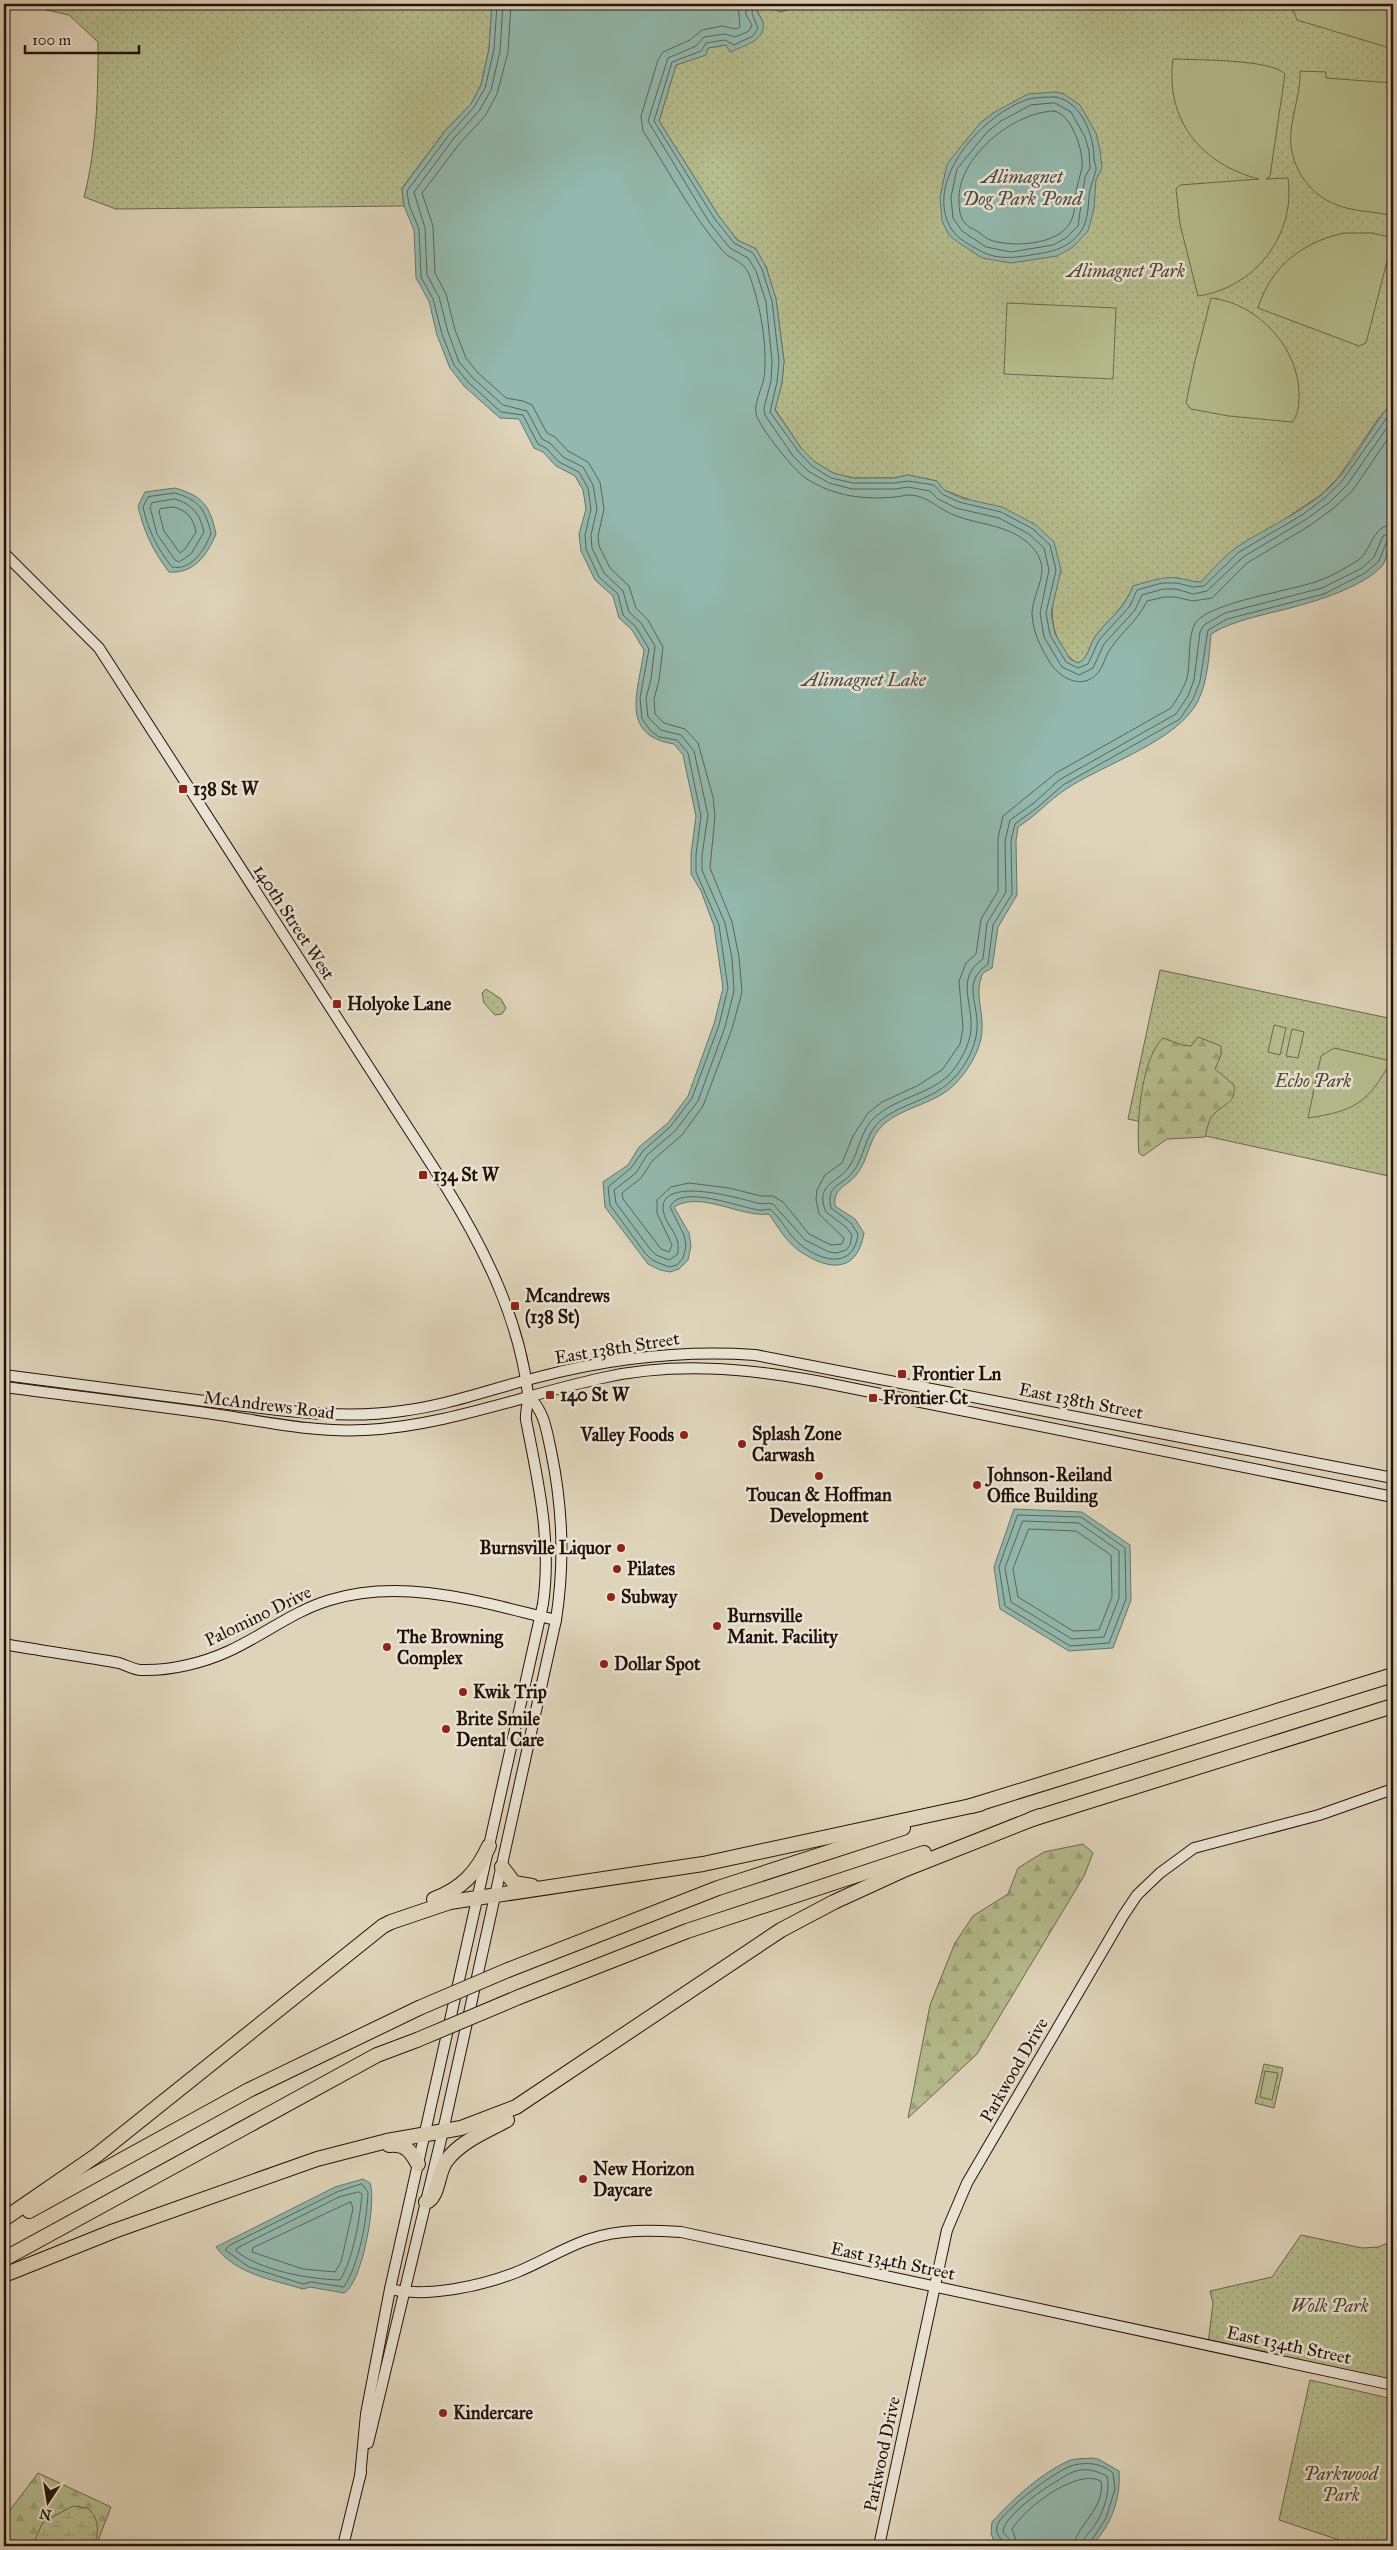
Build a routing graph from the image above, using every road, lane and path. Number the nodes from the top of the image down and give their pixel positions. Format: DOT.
graph roads {
  1 [pos="4,554"];
  2 [pos="4,1375"];
  3 [pos="525,1380"];
  4 [pos="4,1387"];
  5 [pos="528,1395"];
  6 [pos="1393,1478"];
  7 [pos="1393,1497"];
  8 [pos="541,1616"];
  9 [pos="556,1620"];
  10 [pos="4,1644"];
  11 [pos="1393,1675"];
  12 [pos="1393,1706"];
  13 [pos="1393,1789"];
  14 [pos="980,1804"];
  15 [pos="1040,1816"];
  16 [pos="489,1846"];
  17 [pos="502,1867"];
  18 [pos="572,1884"];
  19 [pos="496,1896"];
  20 [pos="478,1898"];
  21 [pos="391,1922"];
  22 [pos="516,2108"];
  23 [pos="443,2131"];
  24 [pos="424,2136"];
  25 [pos="340,2153"];
  26 [pos="418,2164"];
  27 [pos="426,2202"];
  28 [pos="4,2219"];
  29 [pos="4,2225"];
  30 [pos="4,2259"];
  31 [pos="4,2275"];
  32 [pos="934,2286"];
  33 [pos="390,2289"];
  34 [pos="405,2293"];
  35 [pos="1393,2385"];
  36 [pos="360,2476"];
  37 [pos="343,2546"];
  38 [pos="878,2546"];
  1 -- 3 [label="street, 140th Street West"];
  2 -- 3 [label="street, McAndrews Road"];
  3 -- 5 [label="street, 140th Street West"];
  3 -- 6 [label="street, East 138th Street"];
  4 -- 5 [label="street, McAndrews Road"];
  5 -- 7 [label="street, East 138th Street"];
  5 -- 8 [label="street"];
  5 -- 9 [label="street"];
  8 -- 9 [label="street, Palomino Drive"];
  8 -- 10 [label="street, Palomino Drive"];
  8 -- 16 [label="street"];
  9 -- 17 [label="street"];
  11 -- 14 [label="highway"];
  12 -- 15 [label="highway"];
  13 -- 32 [label="street, Parkwood Drive"];
  14 -- 18 [label="highway"];
  14 -- 29 [label="highway, bridge"];
  15 -- 22 [label="highway"];
  15 -- 30 [label="highway, bridge"];
  16 -- 20 [label="street"];
  16 -- 21 [label="highway"];
  17 -- 18 [label="highway"];
  17 -- 19 [label="street"];
  18 -- 19 [label="highway"];
  19 -- 20 [label="highway"];
  19 -- 23 [label="street"];
  20 -- 21 [label="highway"];
  20 -- 24 [label="street"];
  21 -- 28 [label="highway"];
  22 -- 23 [label="highway"];
  22 -- 27 [label="highway"];
  23 -- 24 [label="highway"];
  23 -- 27 [label="street"];
  24 -- 25 [label="highway"];
  24 -- 26 [label="street"];
  25 -- 26 [label="highway"];
  25 -- 31 [label="highway"];
  26 -- 33 [label="street"];
  27 -- 34 [label="street"];
  32 -- 34 [label="street, East 134th Street"];
  32 -- 35 [label="street, East 134th Street"];
  32 -- 38 [label="street, Parkwood Drive"];
  33 -- 34 [label="street, East 134th Street"];
  33 -- 36 [label="street"];
  34 -- 36 [label="street"];
  36 -- 37 [label="street"];
}
